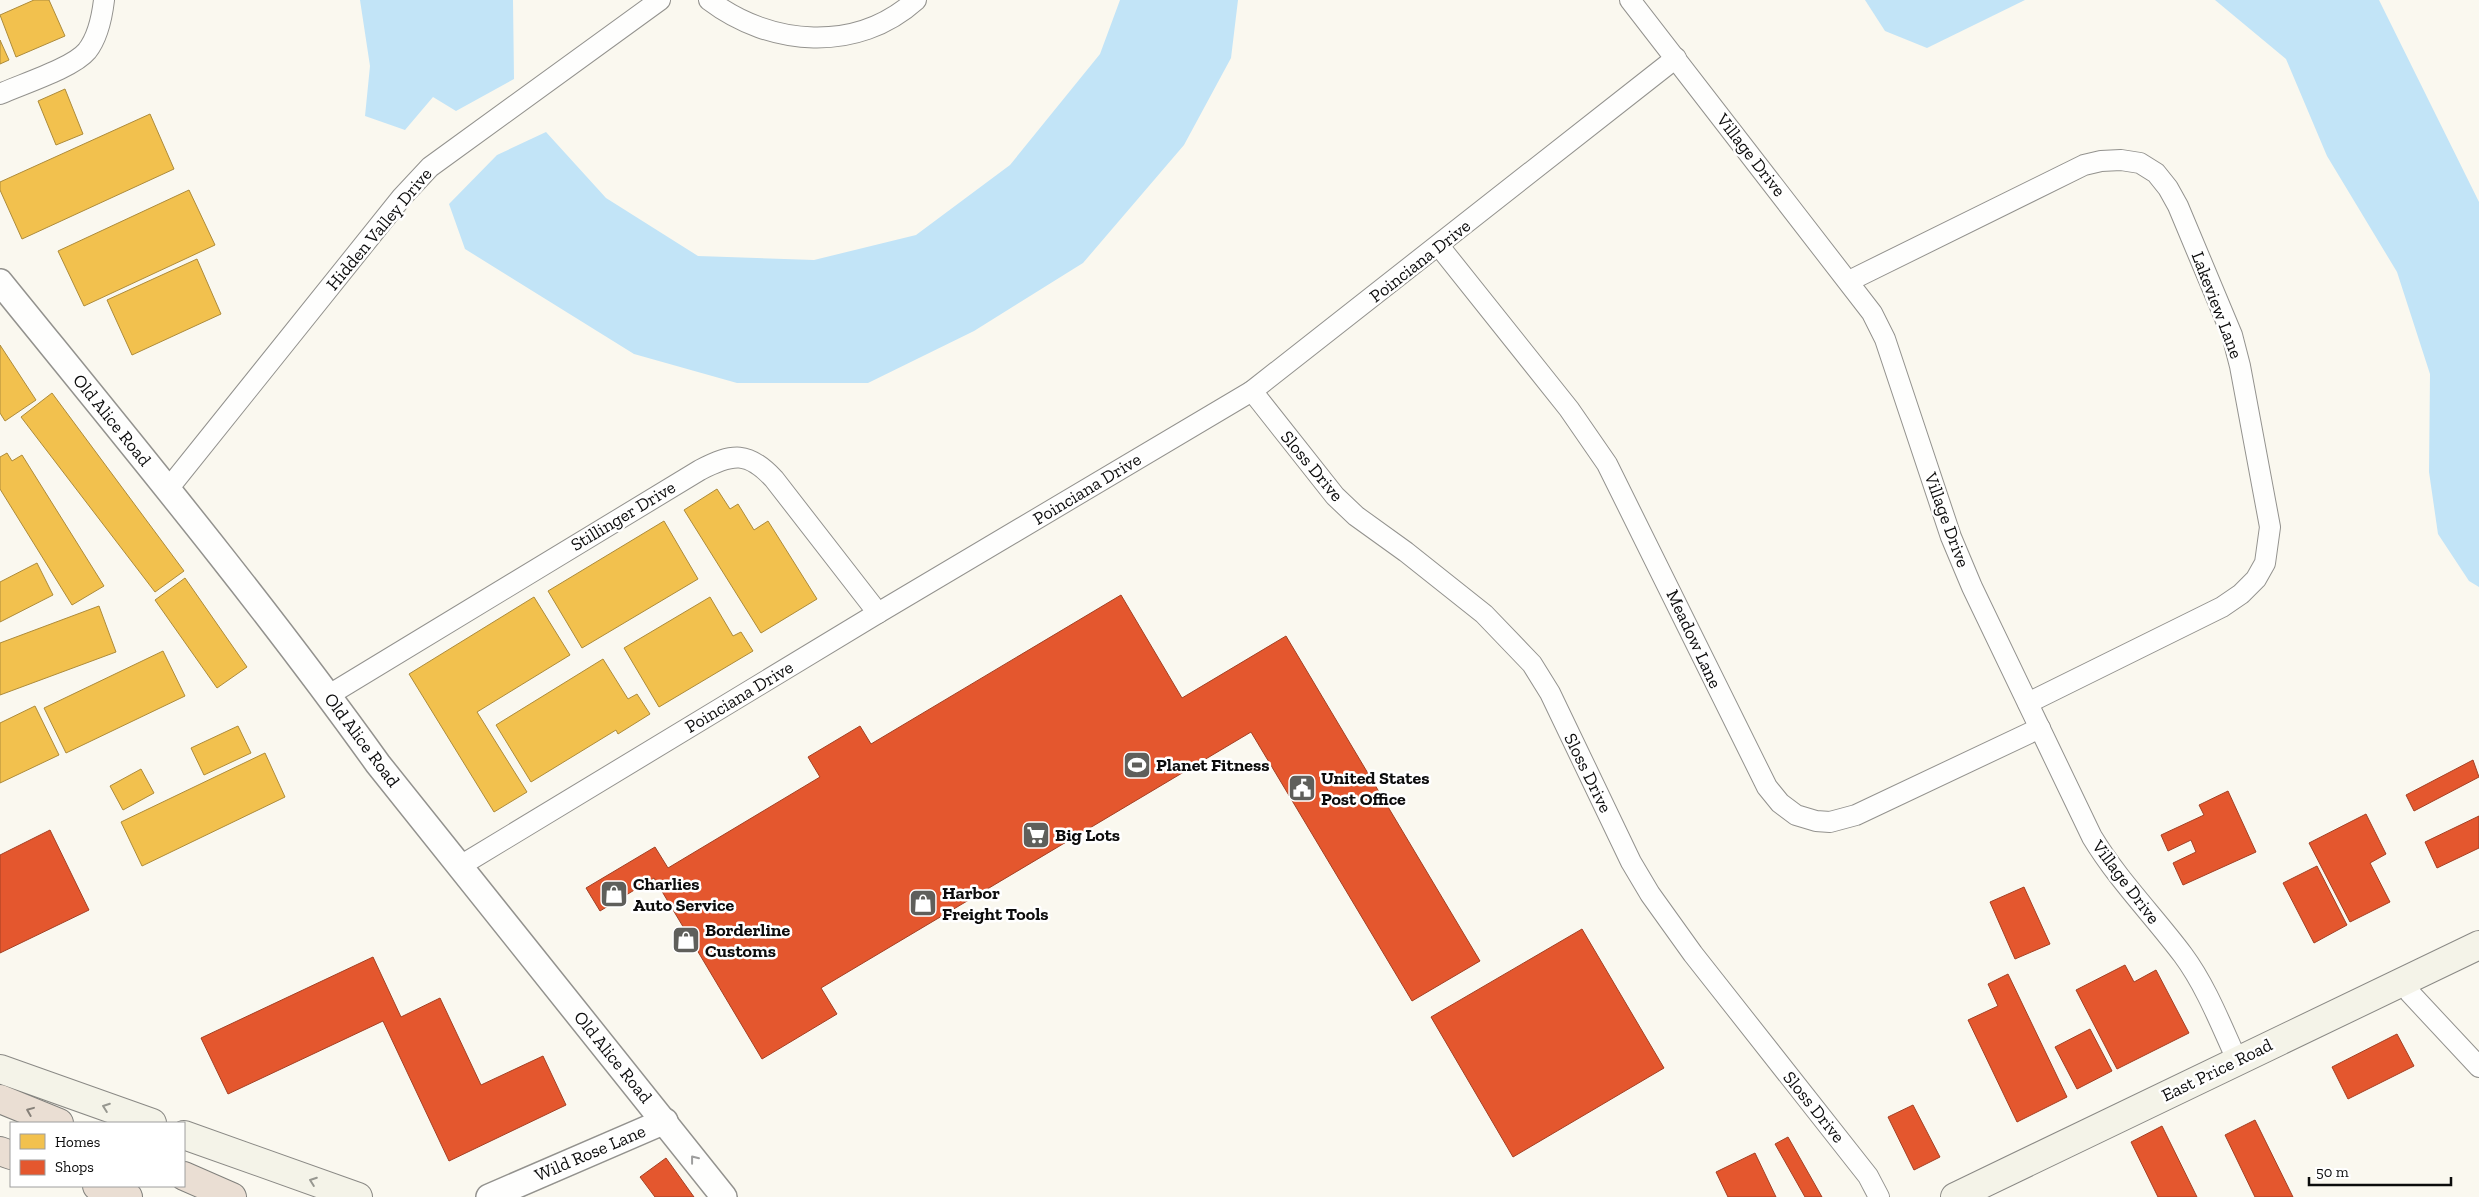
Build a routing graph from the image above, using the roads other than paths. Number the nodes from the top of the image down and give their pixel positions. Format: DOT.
graph roads {
  1 [pos="104,0"];
  2 [pos="660,0"];
  3 [pos="709,0"];
  4 [pos="916,0"];
  5 [pos="1630,0"];
  6 [pos="1676,58"];
  7 [pos="0,94"];
  8 [pos="1439,246"];
  9 [pos="1849,281"];
  10 [pos="0,282"];
  11 [pos="1252,391"];
  12 [pos="168,489"];
  13 [pos="878,613"];
  14 [pos="329,695"];
  15 [pos="2028,703"];
  16 [pos="2040,728"];
  17 [pos="460,866"];
  18 [pos="2479,945"];
  19 [pos="2404,982"];
  20 [pos="2237,1060"];
  21 [pos="2479,1067"];
  22 [pos="0,1069"];
  23 [pos="0,1099"];
  24 [pos="664,1121"];
  25 [pos="57,1122"];
  26 [pos="149,1122"];
  27 [pos="185,1135"];
  28 [pos="185,1176"];
  29 [pos="99,1187"];
  30 [pos="128,1197"];
  31 [pos="232,1197"];
  32 [pos="358,1197"];
  33 [pos="488,1197"];
  34 [pos="724,1197"];
  35 [pos="1879,1197"];
  36 [pos="1955,1197"];
  1 -- 7 [label="street"];
  2 -- 12 [label="street, Hidden Valley Drive"];
  3 -- 4 [label="street"];
  5 -- 6 [label="street, Village Drive"];
  6 -- 8 [label="street, Poinciana Drive"];
  6 -- 9 [label="street, Village Drive"];
  8 -- 11 [label="street, Poinciana Drive"];
  8 -- 16 [label="street, Meadow Lane"];
  9 -- 15 [label="street, Village Drive"];
  9 -- 15 [label="street, Lakeview Lane"];
  10 -- 12 [label="street, Old Alice Road"];
  11 -- 13 [label="street, Poinciana Drive"];
  11 -- 35 [label="street, Sloss Drive"];
  12 -- 14 [label="street, Old Alice Road"];
  13 -- 14 [label="street, Stillinger Drive"];
  13 -- 17 [label="street, Poinciana Drive"];
  14 -- 17 [label="street, Old Alice Road"];
  15 -- 16 [label="street, Village Drive"];
  16 -- 20 [label="street, Village Drive"];
  17 -- 24 [label="street, Old Alice Road"];
  18 -- 19 [label="main road, East Price Road"];
  19 -- 20 [label="main road, East Price Road"];
  19 -- 21 [label="street"];
  20 -- 36 [label="main road, East Price Road"];
  26 -- 22 [label="main road, one-way"];
  25 -- 23 [label="highway, one-way"];
  24 -- 33 [label="street, Wild Rose Lane"];
  34 -- 24 [label="street, Old Alice Road, one-way"];
  32 -- 27 [label="main road, one-way"];
  28 -- 31 [label="highway"];
  29 -- 30 [label="highway"];
}
